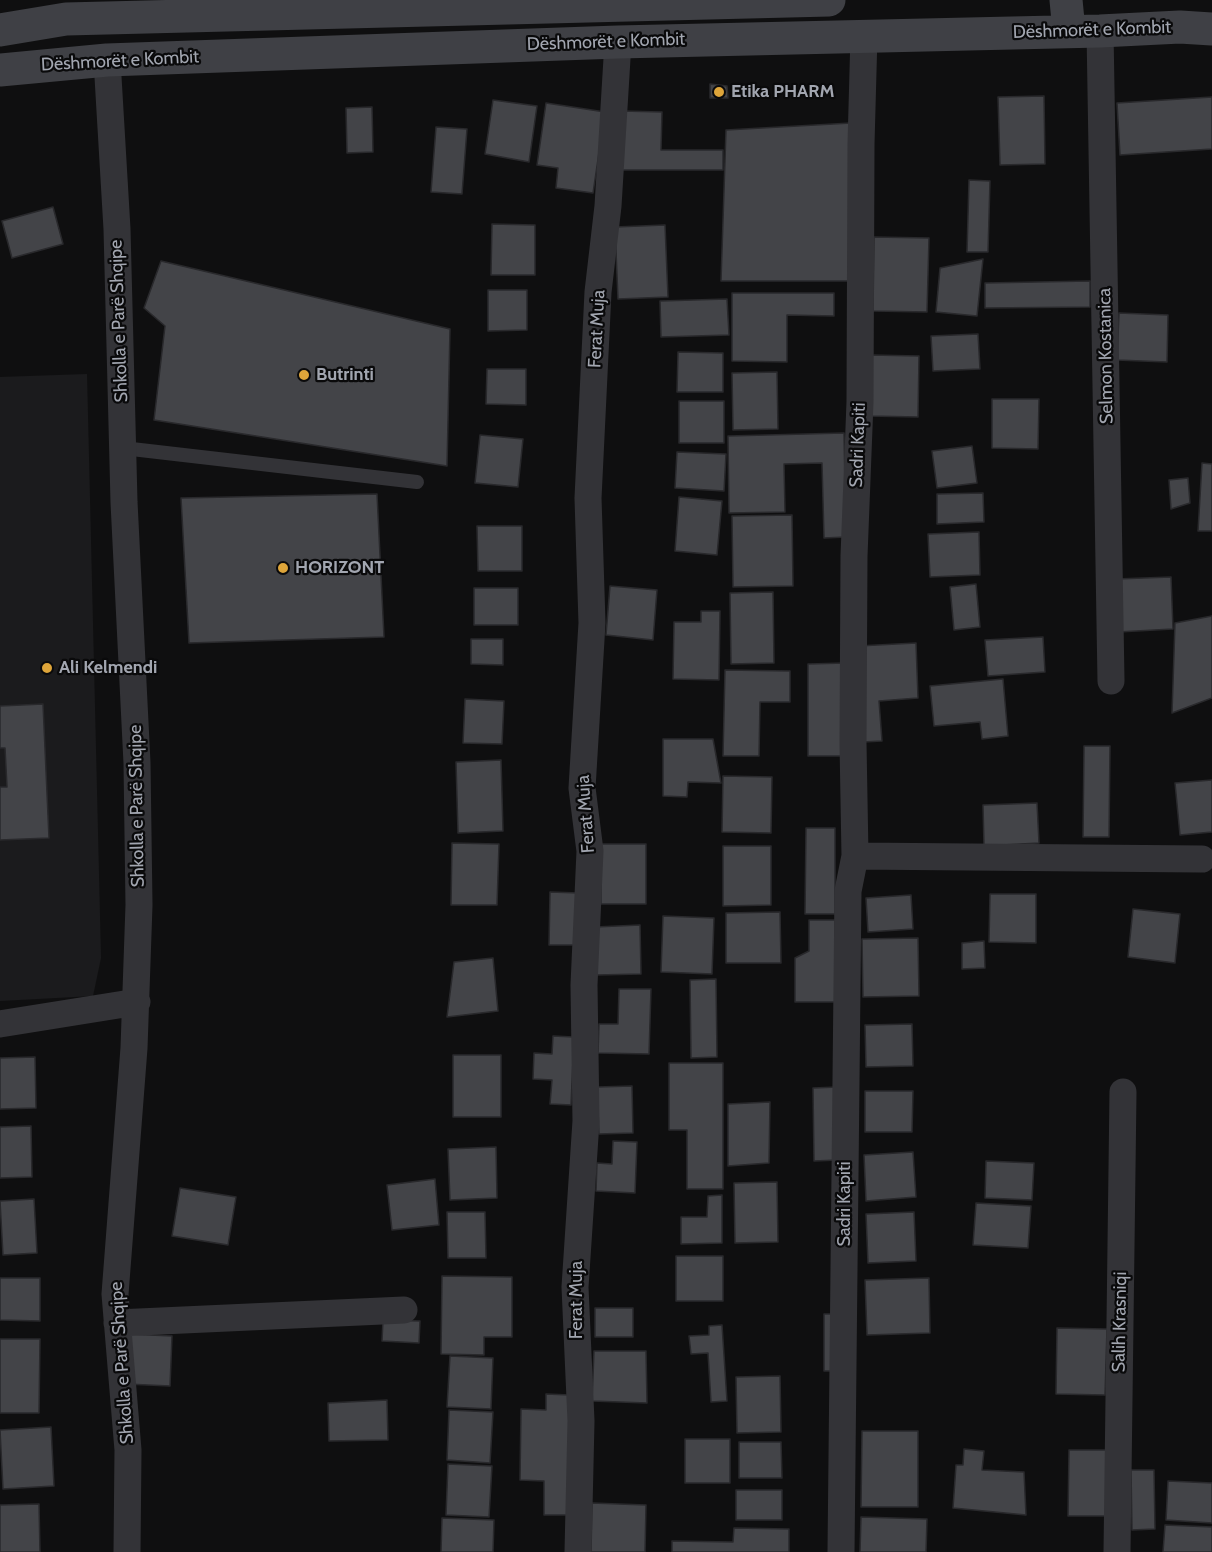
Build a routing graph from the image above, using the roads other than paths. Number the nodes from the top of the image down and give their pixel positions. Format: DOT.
graph roads {
  1 [pos="829,0"];
  2 [pos="717,1"];
  3 [pos="489,4"];
  4 [pos="1078,21"];
  5 [pos="1212,29"];
  6 [pos="0,30"];
  7 [pos="864,35"];
  8 [pos="714,39"];
  9 [pos="618,42"];
  10 [pos="107,60"];
  11 [pos="0,70"];
  12 [pos="123,447"];
  13 [pos="417,482"];
  14 [pos="1111,681"];
  15 [pos="855,856"];
  16 [pos="1202,859"];
  17 [pos="137,1002"];
  18 [pos="0,1024"];
  19 [pos="1123,1092"];
  20 [pos="404,1310"];
  21 [pos="117,1323"];
  22 [pos="127,1552"];
  23 [pos="578,1552"];
  24 [pos="841,1552"];
  25 [pos="1117,1552"];
  1 -- 2 [label="street, Dëshmorët e Kombit"];
  2 -- 3 [label="street, Dëshmorët e Kombit"];
  2 -- 8 [label="street"];
  3 -- 6 [label="street, Dëshmorët e Kombit"];
  4 -- 5 [label="street, Dëshmorët e Kombit"];
  4 -- 7 [label="street, Dëshmorët e Kombit"];
  4 -- 14 [label="street, Selmon Kostanica"];
  7 -- 8 [label="street, Dëshmorët e Kombit"];
  7 -- 15 [label="street, Sadri Kapiti"];
  8 -- 9 [label="street, Dëshmorët e Kombit"];
  9 -- 10 [label="street, Dëshmorët e Kombit"];
  9 -- 23 [label="street, Ferat Muja"];
  10 -- 11 [label="street, Dëshmorët e Kombit"];
  10 -- 12 [label="street, Shkolla e Parë Shqipe"];
  12 -- 13 [label="lane"];
  12 -- 17 [label="street, Shkolla e Parë Shqipe"];
  15 -- 16 [label="street"];
  15 -- 24 [label="street, Sadri Kapiti"];
  17 -- 18 [label="street"];
  17 -- 21 [label="street, Shkolla e Parë Shqipe"];
  19 -- 25 [label="street, Salih Krasniqi"];
  20 -- 21 [label="street"];
  21 -- 22 [label="street, Shkolla e Parë Shqipe"];
}
